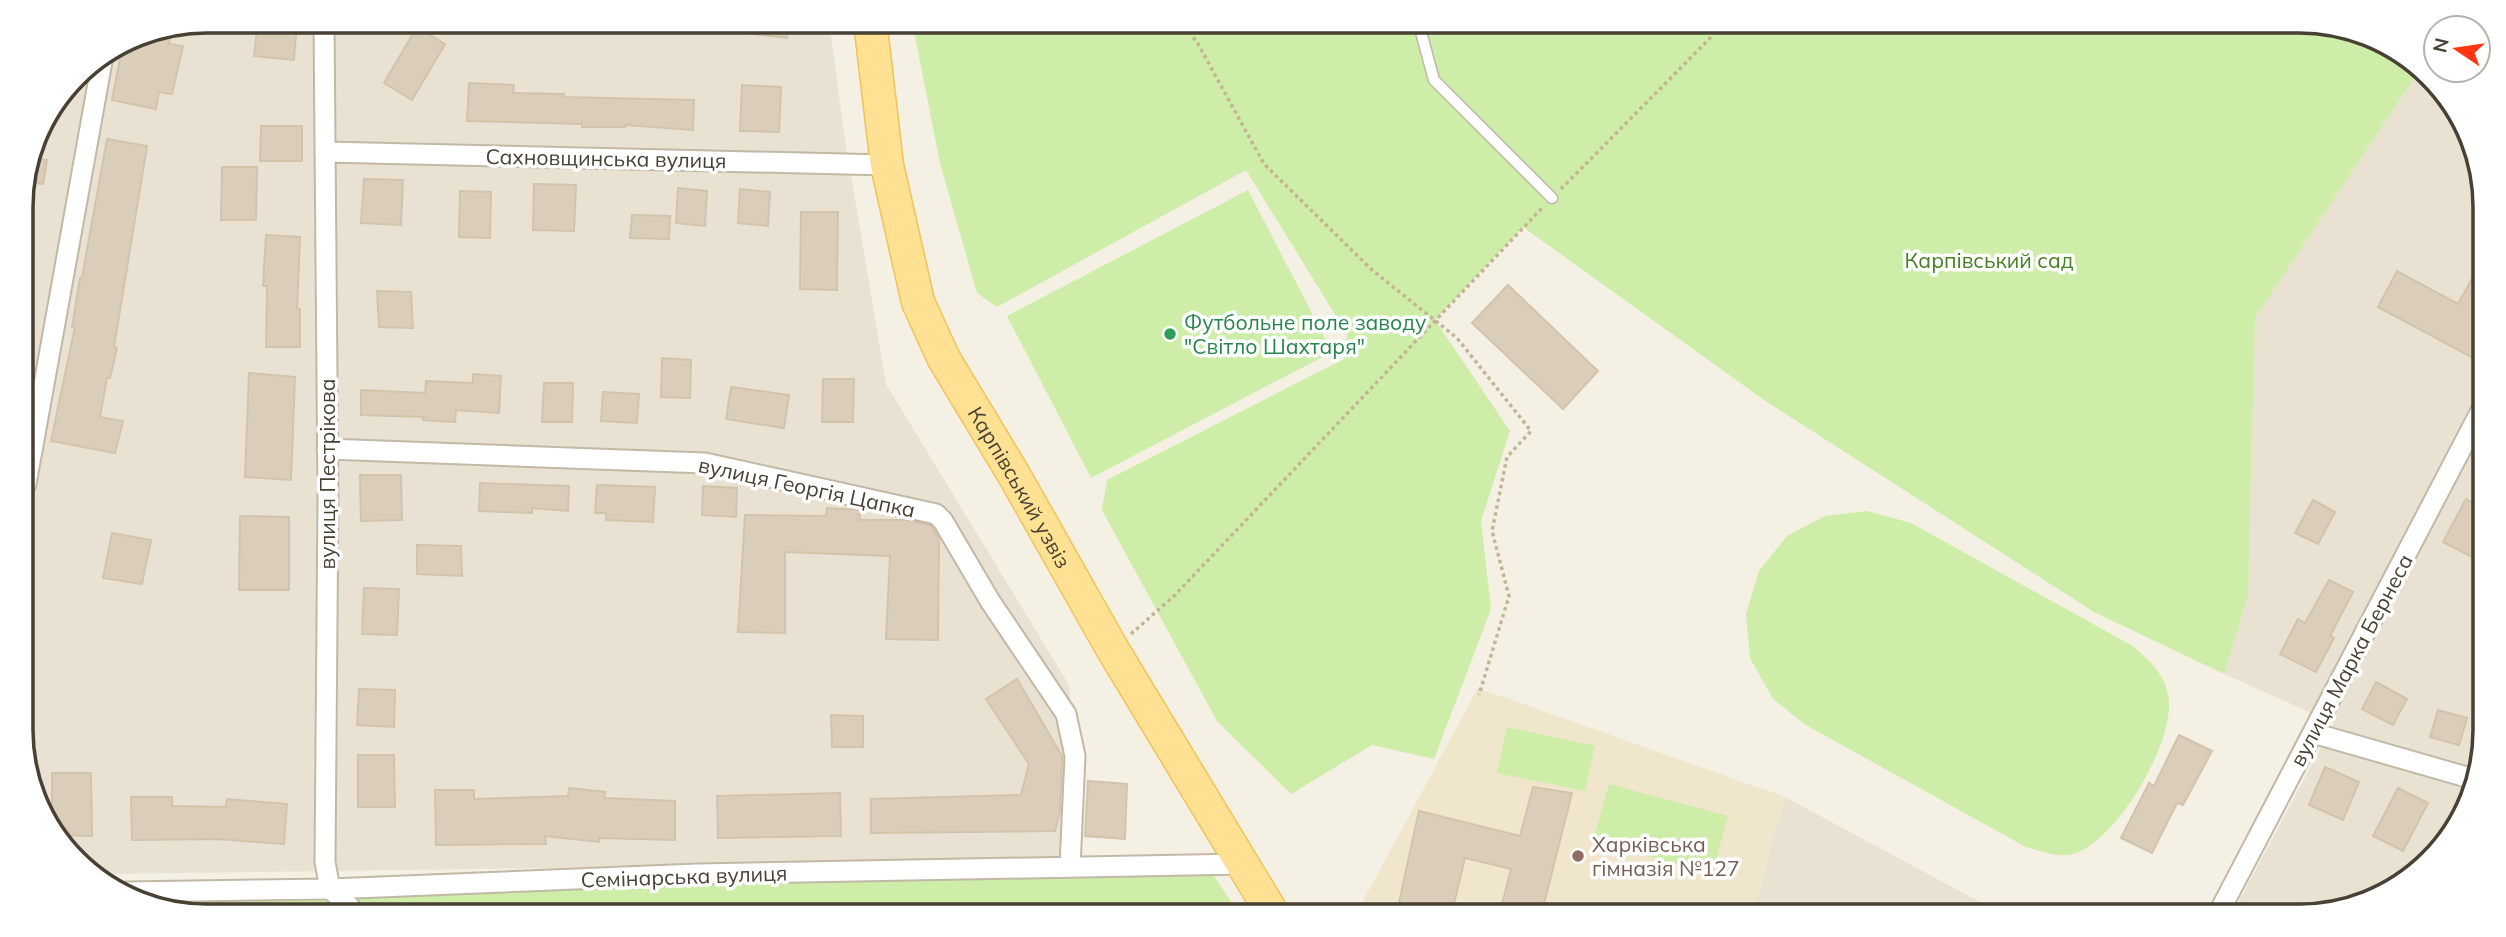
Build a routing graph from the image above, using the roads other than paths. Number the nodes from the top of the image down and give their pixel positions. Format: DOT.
graph roads {
  1 [pos="324,33"];
  2 [pos="871,33"];
  3 [pos="1421,33"];
  4 [pos="101,69"];
  5 [pos="325,152"];
  6 [pos="887,164"];
  7 [pos="1552,198"];
  8 [pos="2473,426"];
  9 [pos="34,445"];
  10 [pos="327,449"];
  11 [pos="2313,733"];
  12 [pos="2466,777"];
  13 [pos="1242,864"];
  14 [pos="1070,867"];
  15 [pos="330,889"];
  16 [pos="143,892"];
  17 [pos="1266,903"];
  18 [pos="2224,903"];
  19 [pos="347,904"];
  1 -- 5 [label="street, вулиця Пестрікова"];
  2 -- 6 [label="main road, Карпівський узвіз"];
  3 -- 7 [label="lane"];
  4 -- 9 [label="street"];
  5 -- 6 [label="street, Сахновщинська вулиця"];
  5 -- 10 [label="street, вулиця Пестрікова"];
  6 -- 13 [label="main road, Карпівський узвіз"];
  8 -- 11 [label="street, вулиця Марка Бернеса"];
  10 -- 14 [label="street, вулиця Георгія Цапка"];
  10 -- 15 [label="street, вулиця Пестрікова"];
  11 -- 12 [label="street"];
  11 -- 18 [label="street, вулиця Марка Бернеса"];
  13 -- 14 [label="street, Семінарська вулиця"];
  13 -- 17 [label="main road, Карпівський узвіз"];
  14 -- 15 [label="street, Семінарська вулиця"];
  15 -- 16 [label="street, Семінарська вулиця"];
  15 -- 19 [label="street"];
}
